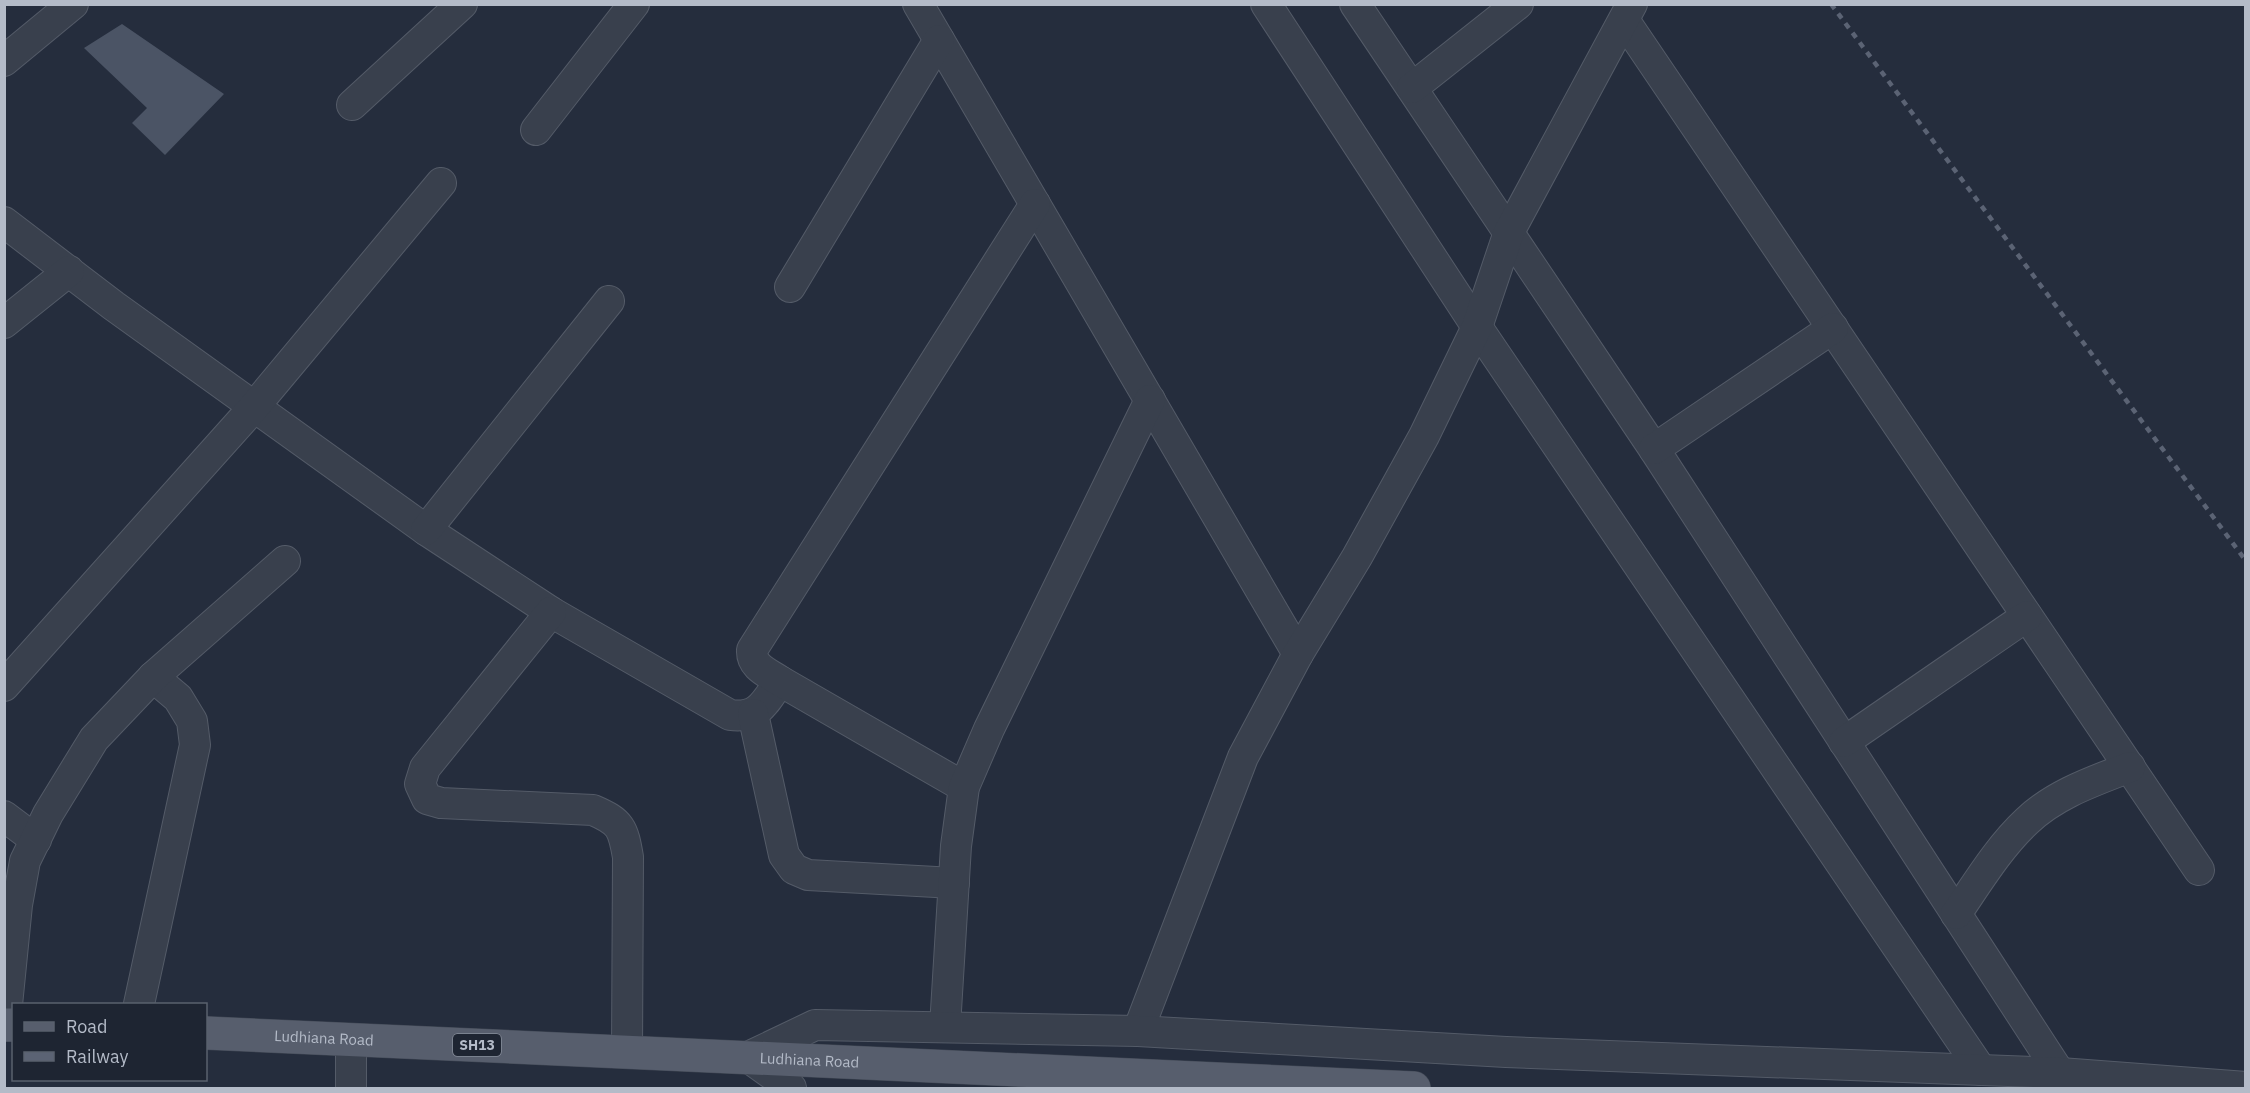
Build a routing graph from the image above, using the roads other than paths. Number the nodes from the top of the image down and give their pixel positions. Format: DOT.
graph roads {
  1 [pos="73,4"];
  2 [pos="462,4"];
  3 [pos="634,4"];
  4 [pos="918,4"];
  5 [pos="1266,4"];
  6 [pos="1355,4"];
  7 [pos="1518,4"];
  8 [pos="1628,12"];
  9 [pos="939,40"];
  10 [pos="4,62"];
  11 [pos="1412,88"];
  12 [pos="352,105"];
  13 [pos="536,130"];
  14 [pos="441,183"];
  15 [pos="1035,204"];
  16 [pos="4,222"];
  17 [pos="1509,232"];
  18 [pos="69,272"];
  19 [pos="790,286"];
  20 [pos="609,301"];
  21 [pos="4,323"];
  22 [pos="1477,327"];
  23 [pos="1833,328"];
  24 [pos="1150,400"];
  25 [pos="254,407"];
  26 [pos="1654,449"];
  27 [pos="426,530"];
  28 [pos="285,561"];
  29 [pos="551,612"];
  30 [pos="2027,616"];
  31 [pos="1298,654"];
  32 [pos="153,677"];
  33 [pos="780,681"];
  34 [pos="4,686"];
  35 [pos="753,714"];
  36 [pos="1844,742"];
  37 [pos="2130,767"];
  38 [pos="964,787"];
  39 [pos="4,816"];
  40 [pos="22,853"];
  41 [pos="2199,870"];
  42 [pos="954,883"];
  43 [pos="1956,914"];
  44 [pos="139,1003"];
  45 [pos="5,1025"];
  46 [pos="945,1027"];
  47 [pos="1138,1031"];
  48 [pos="207,1033"];
  49 [pos="351,1040"];
  50 [pos="627,1052"];
  51 [pos="748,1057"];
  52 [pos="1981,1070"];
  53 [pos="2065,1081"];
  54 [pos="2246,1087"];
  55 [pos="351,1089"];
  56 [pos="791,1089"];
  57 [pos="1414,1089"];
  1 -- 10 [label="street"];
  2 -- 12 [label="street"];
  3 -- 13 [label="street"];
  4 -- 9 [label="street"];
  5 -- 22 [label="street"];
  6 -- 11 [label="street"];
  7 -- 11 [label="street"];
  8 -- 17 [label="street"];
  8 -- 23 [label="street"];
  9 -- 15 [label="street"];
  9 -- 19 [label="street"];
  11 -- 17 [label="street"];
  14 -- 25 [label="street"];
  15 -- 24 [label="street"];
  15 -- 33 [label="street"];
  16 -- 18 [label="street"];
  17 -- 22 [label="street"];
  17 -- 26 [label="street"];
  18 -- 21 [label="street"];
  18 -- 25 [label="street"];
  20 -- 27 [label="street"];
  22 -- 31 [label="street"];
  22 -- 52 [label="street"];
  23 -- 26 [label="street"];
  23 -- 30 [label="street"];
  24 -- 31 [label="street"];
  24 -- 38 [label="street"];
  25 -- 27 [label="street"];
  25 -- 34 [label="street"];
  26 -- 36 [label="street"];
  27 -- 29 [label="street"];
  28 -- 32 [label="street"];
  29 -- 35 [label="street"];
  29 -- 50 [label="street"];
  30 -- 36 [label="street"];
  30 -- 37 [label="street"];
  31 -- 47 [label="street"];
  32 -- 40 [label="street"];
  32 -- 44 [label="street"];
  33 -- 35 [label="street"];
  33 -- 38 [label="street"];
  35 -- 42 [label="street"];
  36 -- 43 [label="street"];
  37 -- 41 [label="street"];
  37 -- 43 [label="street"];
  38 -- 42 [label="street"];
  39 -- 40 [label="street"];
  40 -- 45 [label="street"];
  42 -- 46 [label="street"];
  43 -- 53 [label="street"];
  46 -- 47 [label="street"];
  46 -- 51 [label="street"];
  47 -- 52 [label="street"];
  48 -- 49 [label="main road, Ludhiana Road / SH13"];
  49 -- 50 [label="main road, Ludhiana Road / SH13"];
  49 -- 55 [label="street"];
  50 -- 51 [label="main road, Ludhiana Road / SH13"];
  51 -- 56 [label="street"];
  51 -- 57 [label="main road, Ludhiana Road / SH13"];
  52 -- 53 [label="street"];
  53 -- 54 [label="street"];
}
